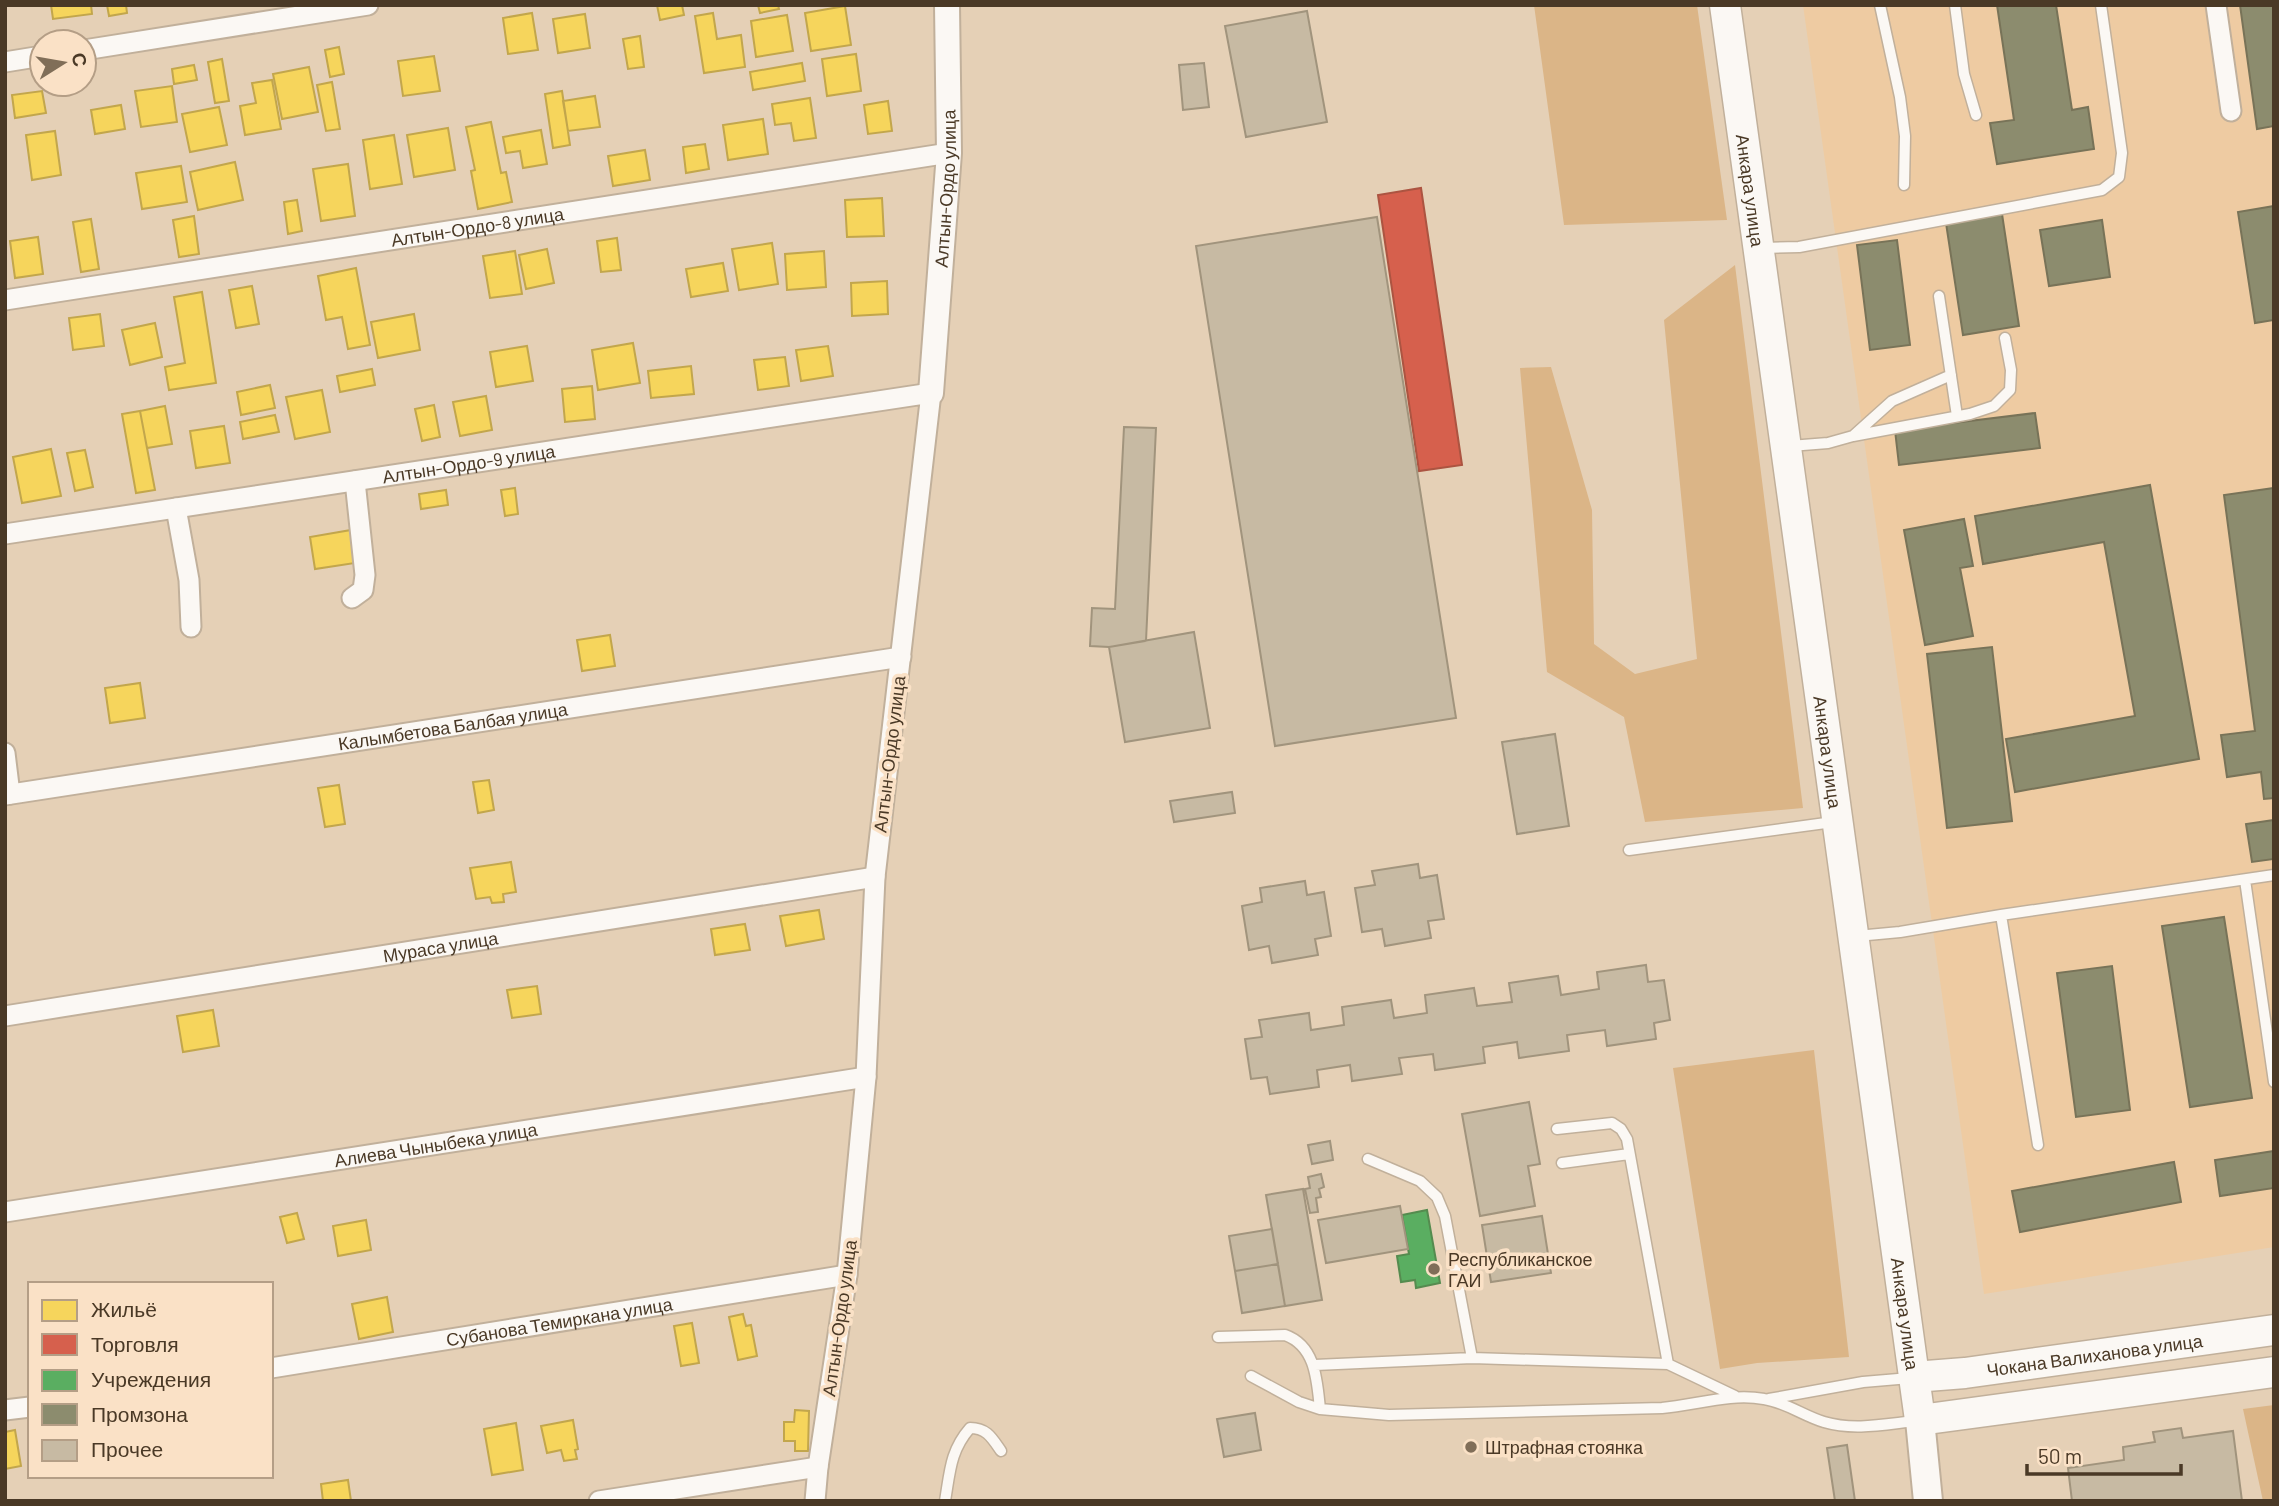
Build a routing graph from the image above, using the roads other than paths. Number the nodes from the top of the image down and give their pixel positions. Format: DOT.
graph roads {
  1 [pos="368,5"];
  2 [pos="947,5"];
  3 [pos="1725,5"];
  4 [pos="1880,5"];
  5 [pos="1955,5"];
  6 [pos="2101,5"];
  7 [pos="2216,5"];
  8 [pos="98,48"];
  9 [pos="28,58"];
  10 [pos="5,62"];
  11 [pos="2231,111"];
  12 [pos="1976,115"];
  13 [pos="949,153"];
  14 [pos="1904,185"];
  15 [pos="1758,249"];
  16 [pos="1939,296"];
  17 [pos="5,300"];
  18 [pos="2005,338"];
  19 [pos="1951,375"];
  20 [pos="931,393"];
  21 [pos="1956,416"];
  22 [pos="1853,436"];
  23 [pos="1786,447"];
  24 [pos="355,481"];
  25 [pos="176,508"];
  26 [pos="5,534"];
  27 [pos="352,598"];
  28 [pos="191,627"];
  29 [pos="901,657"];
  30 [pos="5,753"];
  31 [pos="8,794"];
  32 [pos="1837,821"];
  33 [pos="1629,850"];
  34 [pos="2274,875"];
  35 [pos="875,877"];
  36 [pos="2245,880"];
  37 [pos="2001,915"];
  38 [pos="1853,937"];
  39 [pos="5,1016"];
  40 [pos="866,1077"];
  41 [pos="2274,1082"];
  42 [pos="1557,1129"];
  43 [pos="2038,1145"];
  44 [pos="1629,1154"];
  45 [pos="1368,1159"];
  46 [pos="1562,1163"];
  47 [pos="5,1212"];
  48 [pos="847,1275"];
  49 [pos="2274,1330"];
  50 [pos="1218,1337"];
  51 [pos="1472,1358"];
  52 [pos="1668,1364"];
  53 [pos="1315,1365"];
  54 [pos="273,1368"];
  55 [pos="2274,1372"];
  56 [pos="1251,1376"];
  57 [pos="1914,1377"];
  58 [pos="1736,1396"];
  59 [pos="1767,1399"];
  60 [pos="28,1407"];
  61 [pos="1320,1409"];
  62 [pos="5,1410"];
  63 [pos="1920,1420"];
  64 [pos="1000,1451"];
  65 [pos="818,1467"];
  66 [pos="599,1501"];
  67 [pos="816,1501"];
  68 [pos="945,1501"];
  69 [pos="1928,1501"];
  1 -- 8 [label="street"];
  2 -- 13 [label="street, Алтын-Ордо улица"];
  3 -- 15 [label="main road, Анкара улица"];
  4 -- 14 [label="lane"];
  5 -- 12 [label="lane"];
  6 -- 15 [label="lane"];
  7 -- 11 [label="street"];
  9 -- 10 [label="street"];
  13 -- 17 [label="street, Алтын-Ордо-8 улица"];
  13 -- 20 [label="street, Алтын-Ордо улица"];
  15 -- 23 [label="main road, Анкара улица"];
  16 -- 19 [label="lane"];
  18 -- 21 [label="lane"];
  19 -- 21 [label="lane"];
  19 -- 22 [label="lane"];
  20 -- 24 [label="street, Алтын-Ордо-9 улица"];
  20 -- 29 [label="street, Алтын-Ордо улица"];
  21 -- 22 [label="lane"];
  22 -- 23 [label="lane"];
  23 -- 32 [label="main road, Анкара улица"];
  24 -- 25 [label="street, Алтын-Ордо-9 улица"];
  24 -- 27 [label="street"];
  25 -- 26 [label="street, Алтын-Ордо-9 улица"];
  25 -- 28 [label="street"];
  29 -- 31 [label="street, Калымбетова Балбая улица"];
  29 -- 35 [label="street, Алтын-Ордо улица"];
  30 -- 31 [label="street"];
  32 -- 33 [label="lane"];
  32 -- 38 [label="main road, Анкара улица"];
  34 -- 36 [label="lane"];
  35 -- 39 [label="street, Мураса улица"];
  35 -- 40 [label="street, Алтын-Ордо улица"];
  36 -- 37 [label="lane"];
  36 -- 41 [label="lane"];
  37 -- 38 [label="lane"];
  37 -- 43 [label="lane"];
  38 -- 57 [label="main road, Анкара улица"];
  40 -- 47 [label="street, Алиева Чыныбека улица"];
  40 -- 48 [label="street, Алтын-Ордо улица"];
  42 -- 44 [label="lane"];
  44 -- 46 [label="lane"];
  44 -- 52 [label="lane"];
  45 -- 51 [label="lane"];
  48 -- 54 [label="street, Субанова Темиркана улица"];
  48 -- 65 [label="street, Алтын-Ордо улица"];
  49 -- 57 [label="main road, Чокана Валиханова улица"];
  50 -- 53 [label="lane"];
  51 -- 52 [label="lane"];
  51 -- 53 [label="lane"];
  52 -- 58 [label="lane"];
  53 -- 61 [label="lane"];
  55 -- 63 [label="main road"];
  56 -- 61 [label="lane"];
  57 -- 59 [label="lane"];
  57 -- 63 [label="main road, Анкара улица"];
  58 -- 59 [label="lane"];
  58 -- 61 [label="lane"];
  59 -- 63 [label="lane"];
  60 -- 62 [label="street"];
  63 -- 69 [label="main road, Анкара улица"];
  64 -- 68 [label="lane"];
  65 -- 66 [label="street"];
  65 -- 67 [label="street, Алтын-Ордо улица"];
}
